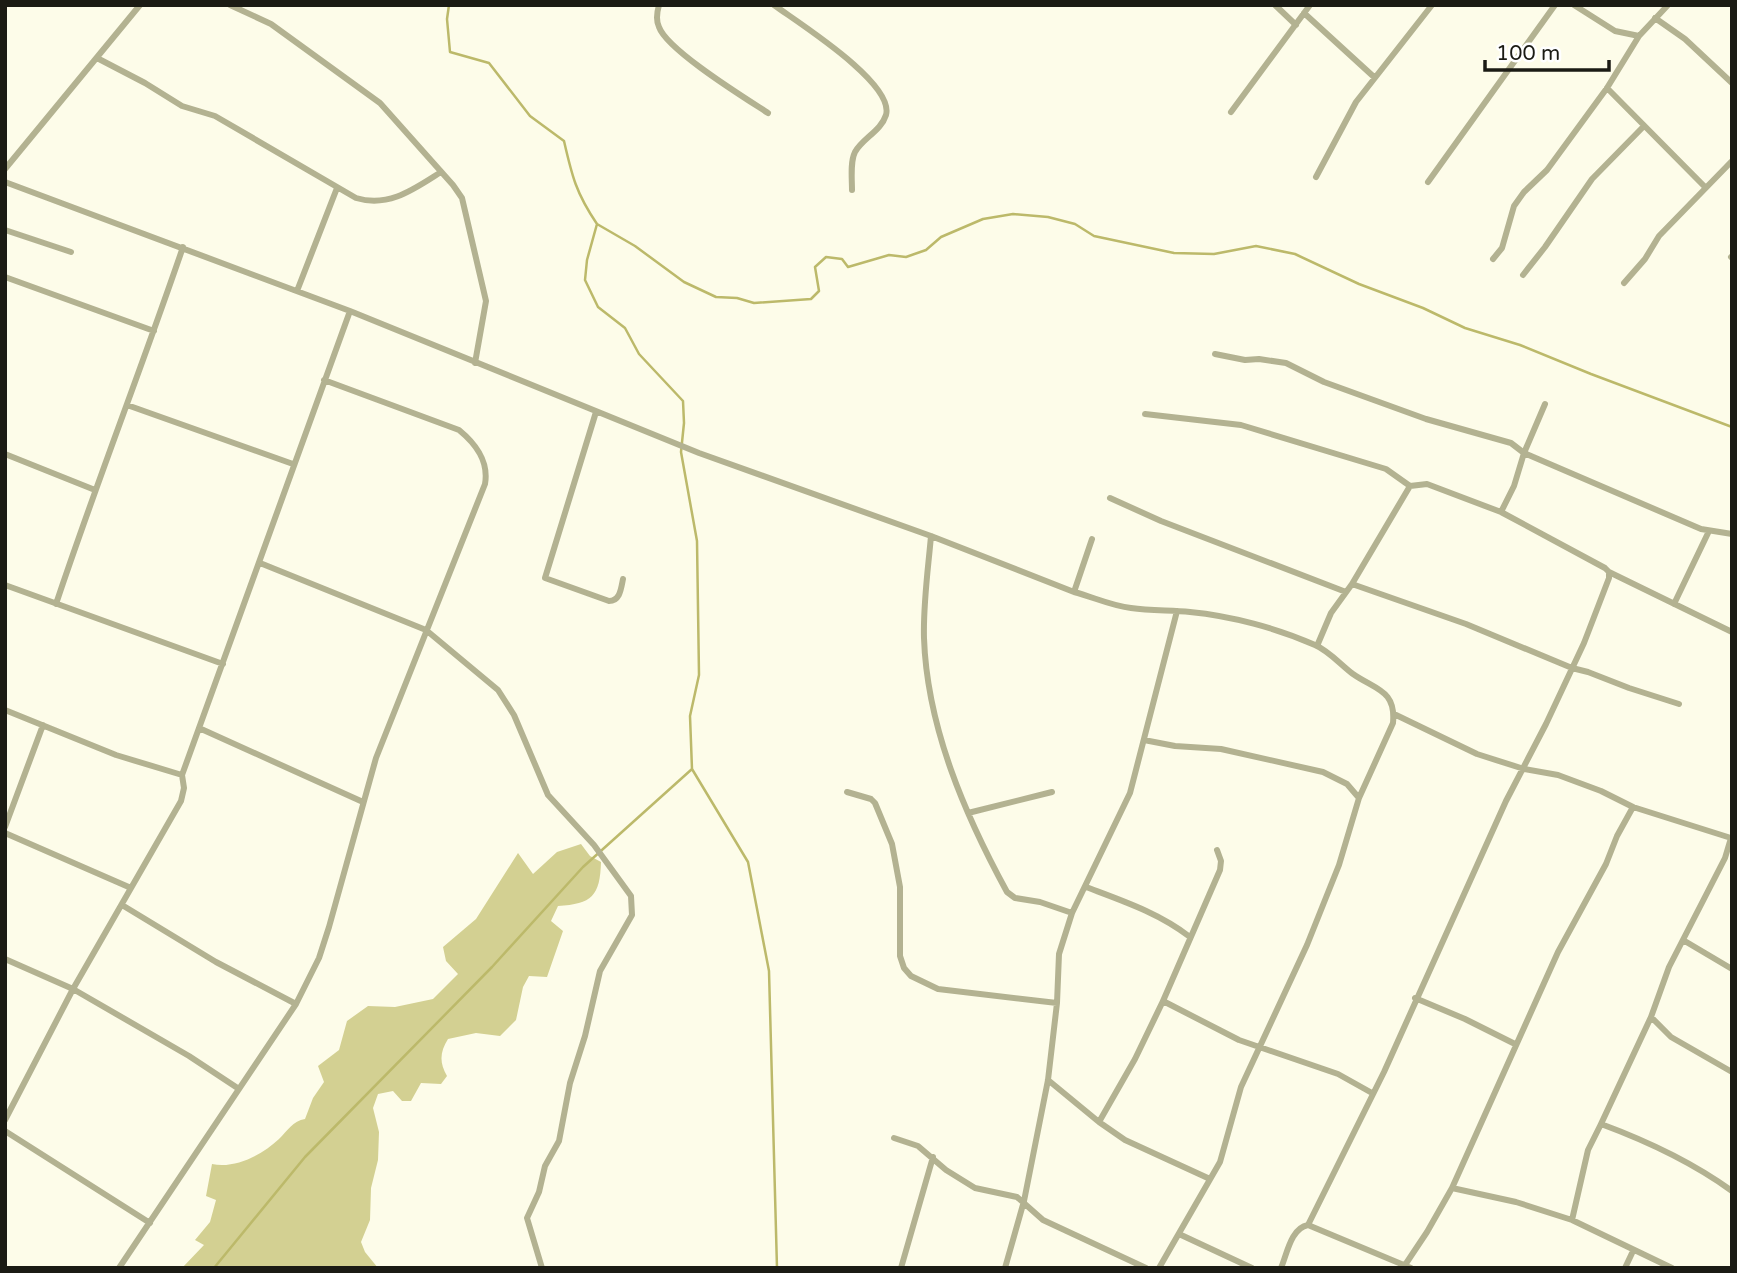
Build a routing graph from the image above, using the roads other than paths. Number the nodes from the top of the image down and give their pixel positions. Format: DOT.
graph roads {
  1 [pos="140,5"];
  2 [pos="230,5"];
  3 [pos="659,5"];
  4 [pos="774,5"];
  5 [pos="1275,5"];
  6 [pos="1310,5"];
  7 [pos="1432,5"];
  8 [pos="1555,5"];
  9 [pos="1574,5"];
  10 [pos="1668,5"];
  11 [pos="1304,13"];
  12 [pos="1655,18"];
  13 [pos="1296,25"];
  14 [pos="1639,36"];
  15 [pos="97,58"];
  16 [pos="1374,78"];
  17 [pos="1732,83"];
  18 [pos="1607,88"];
  19 [pos="1231,112"];
  20 [pos="768,113"];
  21 [pos="1644,126"];
  22 [pos="1732,161"];
  23 [pos="5,169"];
  24 [pos="440,172"];
  25 [pos="1317,177"];
  26 [pos="5,182"];
  27 [pos="1428,182"];
  28 [pos="1705,187"];
  29 [pos="337,188"];
  30 [pos="852,190"];
  31 [pos="5,230"];
  32 [pos="183,247"];
  33 [pos="71,252"];
  34 [pos="1493,260"];
  35 [pos="1523,275"];
  36 [pos="5,277"];
  37 [pos="1624,283"];
  38 [pos="297,291"];
  39 [pos="350,311"];
  40 [pos="154,331"];
  41 [pos="1214,354"];
  42 [pos="475,363"];
  43 [pos="324,380"];
  44 [pos="1545,404"];
  45 [pos="127,405"];
  46 [pos="596,412"];
  47 [pos="1144,414"];
  48 [pos="1524,453"];
  49 [pos="5,454"];
  50 [pos="293,464"];
  51 [pos="1410,486"];
  52 [pos="94,490"];
  53 [pos="1110,498"];
  54 [pos="1501,512"];
  55 [pos="1709,531"];
  56 [pos="1732,534"];
  57 [pos="931,537"];
  58 [pos="1092,539"];
  59 [pos="260,563"];
  60 [pos="1609,572"];
  61 [pos="623,579"];
  62 [pos="1352,584"];
  63 [pos="5,585"];
  64 [pos="1074,592"];
  65 [pos="1346,592"];
  66 [pos="56,604"];
  67 [pos="1674,604"];
  68 [pos="1177,611"];
  69 [pos="426,629"];
  70 [pos="1732,632"];
  71 [pos="1317,646"];
  72 [pos="223,664"];
  73 [pos="1572,668"];
  74 [pos="1679,704"];
  75 [pos="5,710"];
  76 [pos="1394,714"];
  77 [pos="43,726"];
  78 [pos="199,728"];
  79 [pos="1144,740"];
  80 [pos="1524,769"];
  81 [pos="182,775"];
  82 [pos="847,792"];
  83 [pos="1052,792"];
  84 [pos="1359,798"];
  85 [pos="363,802"];
  86 [pos="1633,807"];
  87 [pos="968,813"];
  88 [pos="5,827"];
  89 [pos="5,833"];
  90 [pos="1732,838"];
  91 [pos="1217,850"];
  92 [pos="1086,887"];
  93 [pos="131,888"];
  94 [pos="122,905"];
  95 [pos="1072,914"];
  96 [pos="1190,937"];
  97 [pos="1683,940"];
  98 [pos="5,959"];
  99 [pos="1732,969"];
  100 [pos="73,989"];
  101 [pos="1415,999"];
  102 [pos="1163,1001"];
  103 [pos="1057,1003"];
  104 [pos="296,1004"];
  105 [pos="1651,1017"];
  106 [pos="1515,1044"];
  107 [pos="1259,1046"];
  108 [pos="1732,1072"];
  109 [pos="1048,1080"];
  110 [pos="239,1089"];
  111 [pos="1373,1093"];
  112 [pos="5,1120"];
  113 [pos="1099,1122"];
  114 [pos="1601,1124"];
  115 [pos="5,1131"];
  116 [pos="894,1138"];
  117 [pos="933,1157"];
  118 [pos="1210,1179"];
  119 [pos="1452,1188"];
  120 [pos="1732,1191"];
  121 [pos="1024,1201"];
  122 [pos="1572,1220"];
  123 [pos="150,1223"];
  124 [pos="1308,1225"];
  125 [pos="1179,1234"];
  126 [pos="1633,1251"];
  127 [pos="1408,1266"];
  128 [pos="119,1268"];
  129 [pos="542,1268"];
  130 [pos="901,1268"];
  131 [pos="1004,1268"];
  132 [pos="1146,1268"];
  133 [pos="1159,1268"];
  134 [pos="1252,1268"];
  135 [pos="1281,1268"];
  136 [pos="1625,1268"];
  137 [pos="1672,1268"];
  1 -- 15 [label="street"];
  2 -- 24 [label="street"];
  3 -- 20 [label="street"];
  4 -- 30 [label="street"];
  5 -- 13 [label="street"];
  6 -- 11 [label="street"];
  7 -- 16 [label="street"];
  8 -- 27 [label="street"];
  9 -- 14 [label="street"];
  10 -- 12 [label="street"];
  11 -- 13 [label="street"];
  11 -- 16 [label="street"];
  12 -- 14 [label="street"];
  12 -- 17 [label="street"];
  13 -- 19 [label="street"];
  14 -- 18 [label="street"];
  15 -- 23 [label="street"];
  15 -- 29 [label="street"];
  16 -- 25 [label="street"];
  18 -- 21 [label="street"];
  18 -- 34 [label="street"];
  21 -- 28 [label="street"];
  21 -- 35 [label="street"];
  22 -- 28 [label="street"];
  24 -- 29 [label="street"];
  24 -- 42 [label="street"];
  26 -- 32 [label="street"];
  28 -- 37 [label="street"];
  29 -- 38 [label="street"];
  31 -- 33 [label="street"];
  32 -- 38 [label="street"];
  32 -- 40 [label="street"];
  36 -- 40 [label="street"];
  38 -- 39 [label="street"];
  39 -- 42 [label="street"];
  39 -- 43 [label="street"];
  40 -- 45 [label="street"];
  41 -- 48 [label="street"];
  42 -- 46 [label="street"];
  43 -- 50 [label="street"];
  43 -- 69 [label="street"];
  44 -- 48 [label="street"];
  45 -- 50 [label="street"];
  45 -- 52 [label="street"];
  46 -- 57 [label="street"];
  46 -- 61 [label="street"];
  47 -- 51 [label="street"];
  48 -- 54 [label="street"];
  48 -- 55 [label="street"];
  49 -- 52 [label="street"];
  50 -- 59 [label="street"];
  51 -- 54 [label="street"];
  51 -- 62 [label="street"];
  52 -- 66 [label="street"];
  53 -- 65 [label="street"];
  54 -- 60 [label="street"];
  55 -- 56 [label="street"];
  55 -- 67 [label="street"];
  57 -- 64 [label="street"];
  57 -- 87 [label="street"];
  58 -- 64 [label="street"];
  59 -- 69 [label="street"];
  59 -- 72 [label="street"];
  60 -- 67 [label="street"];
  60 -- 73 [label="street"];
  62 -- 65 [label="street"];
  62 -- 73 [label="street"];
  63 -- 66 [label="street"];
  64 -- 68 [label="street"];
  65 -- 71 [label="street"];
  66 -- 72 [label="street"];
  67 -- 70 [label="street"];
  68 -- 71 [label="street"];
  68 -- 79 [label="street"];
  69 -- 85 [label="street"];
  69 -- 129 [label="street"];
  71 -- 76 [label="street"];
  72 -- 78 [label="street"];
  73 -- 74 [label="street"];
  73 -- 80 [label="street"];
  75 -- 77 [label="street"];
  76 -- 80 [label="street"];
  76 -- 84 [label="street"];
  77 -- 81 [label="street"];
  77 -- 88 [label="street"];
  78 -- 81 [label="street"];
  78 -- 85 [label="street"];
  79 -- 84 [label="street"];
  79 -- 92 [label="street"];
  80 -- 86 [label="street"];
  80 -- 101 [label="street"];
  81 -- 93 [label="street"];
  82 -- 103 [label="street"];
  83 -- 87 [label="street"];
  84 -- 107 [label="street"];
  85 -- 104 [label="street"];
  86 -- 90 [label="street"];
  86 -- 106 [label="street"];
  87 -- 95 [label="street"];
  89 -- 93 [label="street"];
  90 -- 97 [label="street"];
  91 -- 96 [label="street"];
  92 -- 95 [label="street"];
  92 -- 96 [label="street"];
  93 -- 94 [label="street"];
  94 -- 100 [label="street"];
  94 -- 104 [label="street"];
  95 -- 103 [label="street"];
  96 -- 102 [label="street"];
  97 -- 99 [label="street"];
  97 -- 105 [label="street"];
  98 -- 100 [label="street"];
  100 -- 110 [label="street"];
  100 -- 112 [label="street"];
  101 -- 106 [label="street"];
  101 -- 111 [label="street"];
  102 -- 107 [label="street"];
  102 -- 113 [label="street"];
  103 -- 109 [label="street"];
  104 -- 110 [label="street"];
  105 -- 108 [label="street"];
  105 -- 114 [label="street"];
  106 -- 119 [label="street"];
  107 -- 111 [label="street"];
  107 -- 118 [label="street"];
  109 -- 113 [label="street"];
  109 -- 121 [label="street"];
  110 -- 123 [label="street"];
  111 -- 124 [label="street"];
  113 -- 118 [label="street"];
  114 -- 120 [label="street"];
  114 -- 122 [label="street"];
  115 -- 123 [label="street"];
  116 -- 117 [label="street"];
  117 -- 121 [label="street"];
  117 -- 130 [label="street"];
  118 -- 125 [label="street"];
  119 -- 122 [label="street"];
  119 -- 127 [label="street"];
  121 -- 131 [label="street"];
  121 -- 132 [label="street"];
  122 -- 126 [label="street"];
  123 -- 128 [label="street"];
  124 -- 127 [label="street"];
  124 -- 135 [label="street"];
  125 -- 133 [label="street"];
  125 -- 134 [label="street"];
  126 -- 136 [label="street"];
  126 -- 137 [label="street"];
}
